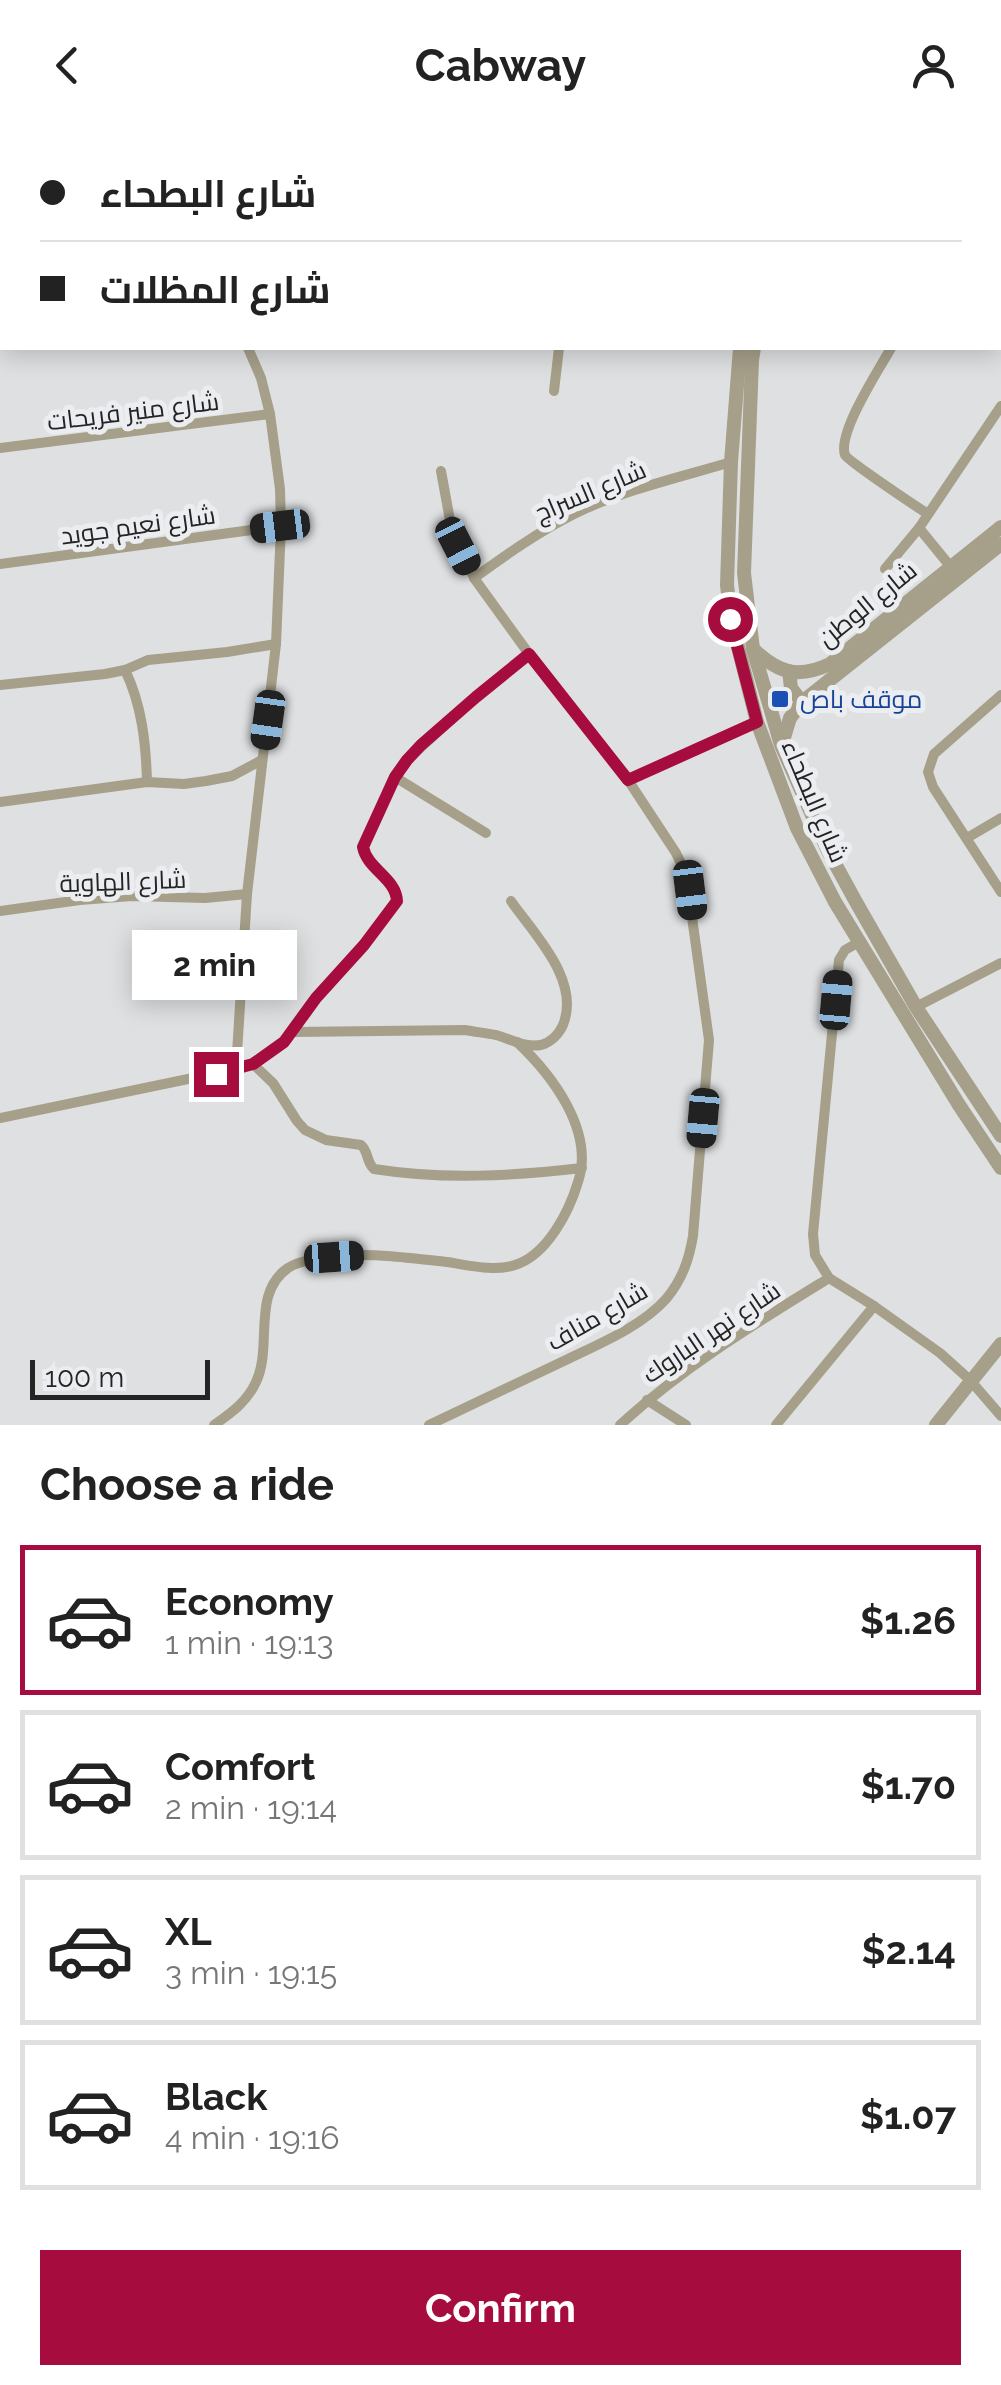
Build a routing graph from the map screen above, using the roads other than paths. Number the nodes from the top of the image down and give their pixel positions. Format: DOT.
graph roads {
  1 [pos="249,350"];
  2 [pos="559,350"];
  3 [pos="740,350"];
  4 [pos="754,350"];
  5 [pos="890,350"];
  6 [pos="554,391"];
  7 [pos="1001,406"];
  8 [pos="270,414"];
  9 [pos="0,448"];
  10 [pos="731,462"];
  11 [pos="441,471"];
  12 [pos="928,514"];
  13 [pos="280,526"];
  14 [pos="1001,527"];
  15 [pos="919,528"];
  16 [pos="1001,544"];
  17 [pos="0,564"];
  18 [pos="950,566"];
  19 [pos="885,569"];
  20 [pos="474,578"];
  21 [pos="276,644"];
  22 [pos="752,649"];
  23 [pos="529,654"];
  24 [pos="125,670"];
  25 [pos="789,671"];
  26 [pos="0,685"];
  27 [pos="1001,695"];
  28 [pos="802,702"];
  29 [pos="757,722"];
  30 [pos="781,745"];
  31 [pos="262,760"];
  32 [pos="395,777"];
  33 [pos="628,780"];
  34 [pos="146,782"];
  35 [pos="0,802"];
  36 [pos="1001,818"];
  37 [pos="486,833"];
  38 [pos="967,838"];
  39 [pos="1001,892"];
  40 [pos="247,894"];
  41 [pos="511,901"];
  42 [pos="0,911"];
  43 [pos="859,942"];
  44 [pos="1001,963"];
  45 [pos="916,1007"];
  46 [pos="294,1032"];
  47 [pos="517,1042"];
  48 [pos="253,1064"];
  49 [pos="236,1070"];
  50 [pos="0,1118"];
  51 [pos="1001,1136"];
  52 [pos="582,1168"];
  53 [pos="1001,1168"];
  54 [pos="829,1278"];
  55 [pos="874,1306"];
  56 [pos="1001,1344"];
  57 [pos="970,1380"];
  58 [pos="647,1400"];
  59 [pos="1001,1416"];
  60 [pos="214,1425"];
  61 [pos="429,1425"];
  62 [pos="620,1425"];
  63 [pos="686,1425"];
  64 [pos="776,1425"];
  65 [pos="936,1425"];
  1 -- 8 [label="street"];
  2 -- 6 [label="street"];
  3 -- 10 [label="street, شارع البطحاء"];
  4 -- 22 [label="street, شارع البطحاء"];
  5 -- 12 [label="street"];
  7 -- 12 [label="street"];
  8 -- 9 [label="street, شارع منير فريحات"];
  8 -- 13 [label="street"];
  10 -- 20 [label="street, شارع السراج"];
  10 -- 29 [label="street, شارع البطحاء"];
  11 -- 20 [label="street, شارع مناف"];
  12 -- 15 [label="street"];
  13 -- 17 [label="street, شارع نعيم جويد"];
  13 -- 21 [label="street"];
  14 -- 18 [label="street, شارع الوطن"];
  15 -- 18 [label="street"];
  15 -- 19 [label="street"];
  16 -- 28 [label="street, شارع الوطن"];
  18 -- 25 [label="street, شارع الوطن"];
  20 -- 23 [label="street, شارع مناف"];
  21 -- 24 [label="street"];
  21 -- 31 [label="street"];
  22 -- 25 [label="street"];
  22 -- 30 [label="street, شارع البطحاء"];
  23 -- 32 [label="street"];
  23 -- 33 [label="street, شارع مناف"];
  24 -- 26 [label="street"];
  24 -- 34 [label="street"];
  25 -- 28 [label="street"];
  27 -- 38 [label="street"];
  28 -- 30 [label="street, شارع الوطن"];
  29 -- 33 [label="street"];
  29 -- 43 [label="street, شارع البطحاء"];
  30 -- 45 [label="street, شارع البطحاء"];
  31 -- 34 [label="street"];
  31 -- 40 [label="street"];
  32 -- 37 [label="street"];
  32 -- 46 [label="street"];
  33 -- 61 [label="street, شارع مناف"];
  34 -- 35 [label="street"];
  36 -- 38 [label="street"];
  38 -- 39 [label="street"];
  40 -- 42 [label="street, شارع الهاوية"];
  40 -- 49 [label="street"];
  41 -- 47 [label="street"];
  43 -- 53 [label="street, شارع البطحاء"];
  43 -- 54 [label="street"];
  44 -- 45 [label="street"];
  45 -- 51 [label="street, شارع البطحاء"];
  46 -- 47 [label="street"];
  46 -- 48 [label="street"];
  47 -- 52 [label="street"];
  48 -- 49 [label="street"];
  48 -- 52 [label="street"];
  49 -- 50 [label="street"];
  52 -- 60 [label="street"];
  54 -- 55 [label="street"];
  54 -- 58 [label="street, شارع نهر الباروك"];
  55 -- 57 [label="street"];
  55 -- 64 [label="street"];
  56 -- 57 [label="street"];
  57 -- 59 [label="street"];
  57 -- 65 [label="street"];
  58 -- 62 [label="street, شارع نهر الباروك"];
  58 -- 63 [label="street"];
}
